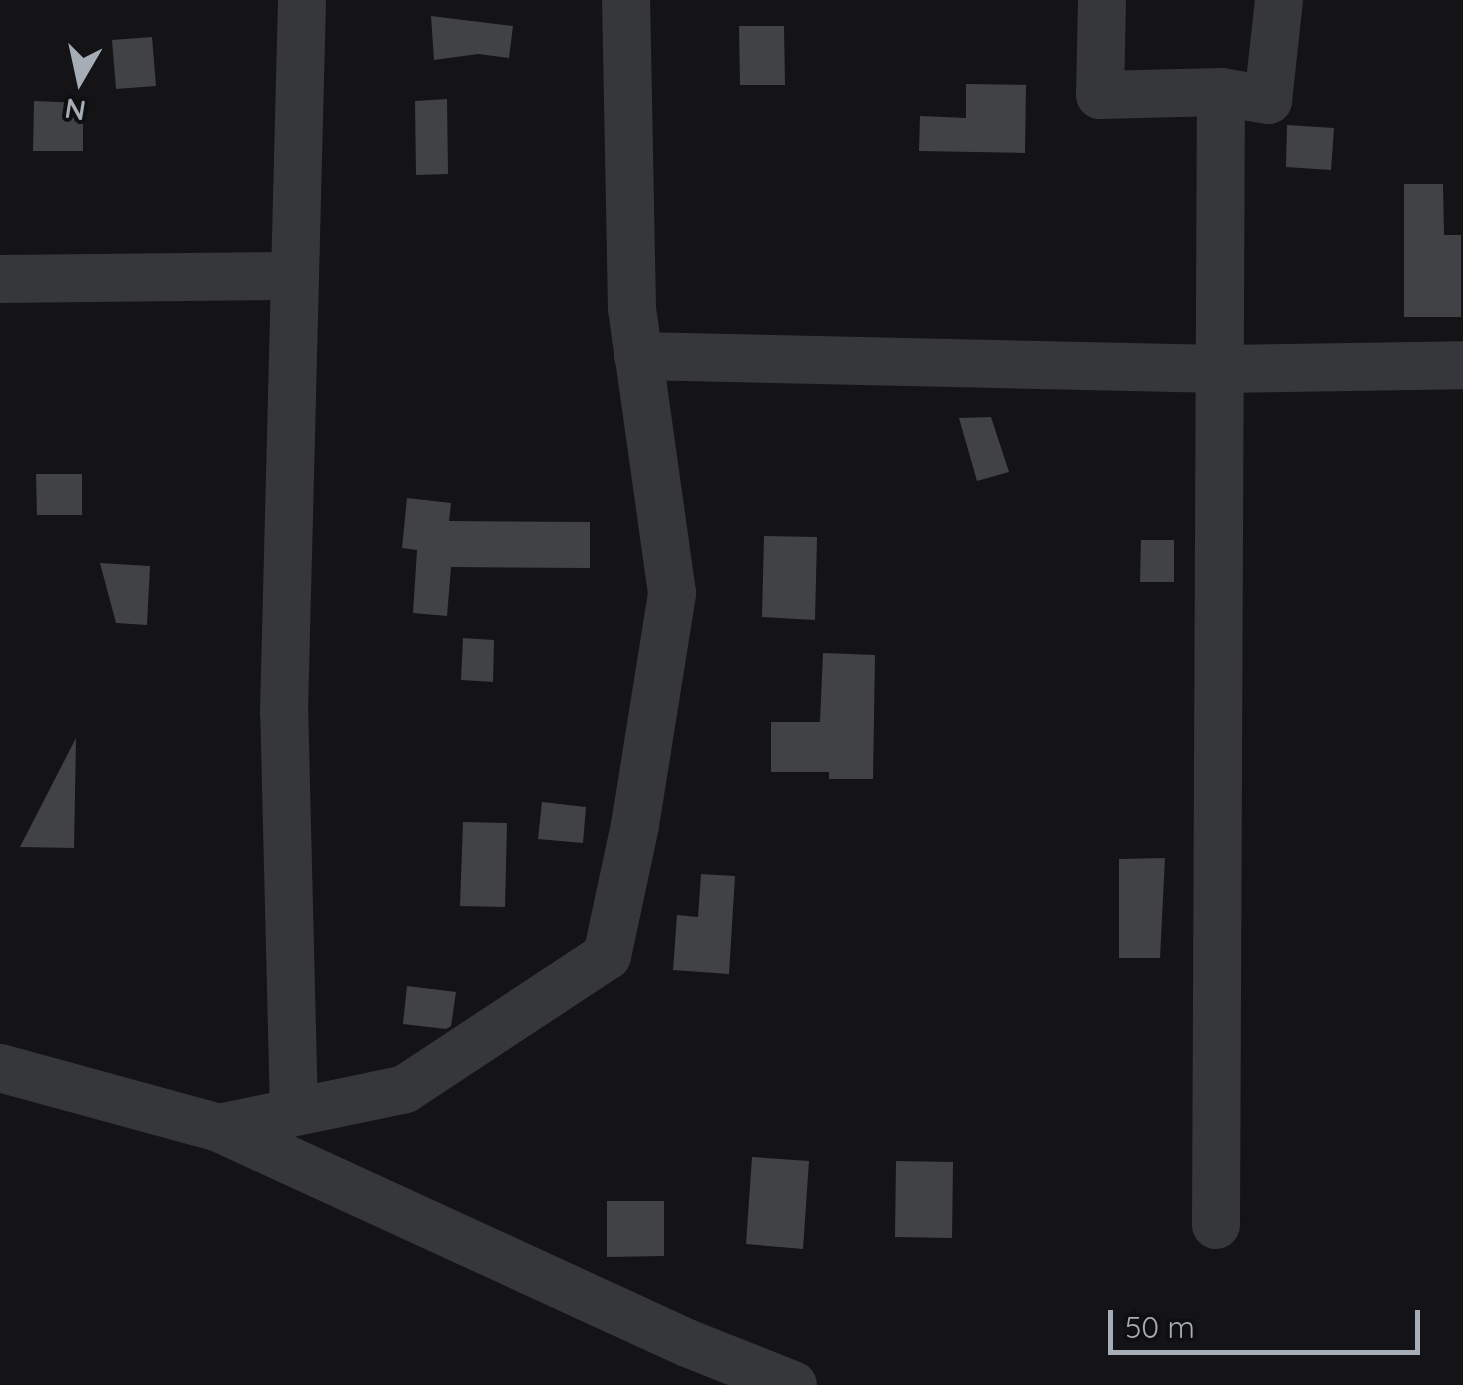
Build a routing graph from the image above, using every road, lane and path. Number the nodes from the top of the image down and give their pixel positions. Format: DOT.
graph roads {
  1 [pos="302,0"];
  2 [pos="626,0"];
  3 [pos="1102,0"];
  4 [pos="1279,0"];
  5 [pos="1221,92"];
  6 [pos="295,276"];
  7 [pos="0,279"];
  8 [pos="638,356"];
  9 [pos="1463,364"];
  10 [pos="1220,369"];
  11 [pos="0,1068"];
  12 [pos="294,1112"];
  13 [pos="219,1128"];
  14 [pos="1216,1226"];
  15 [pos="794,1385"];
  1 -- 6 [label="street"];
  2 -- 8 [label="street"];
  3 -- 5 [label="street"];
  4 -- 5 [label="street"];
  5 -- 10 [label="street"];
  6 -- 7 [label="street"];
  6 -- 12 [label="street"];
  8 -- 10 [label="street"];
  8 -- 12 [label="street"];
  9 -- 10 [label="street"];
  10 -- 14 [label="street"];
  11 -- 13 [label="street"];
  12 -- 13 [label="street"];
  13 -- 15 [label="street"];
}
